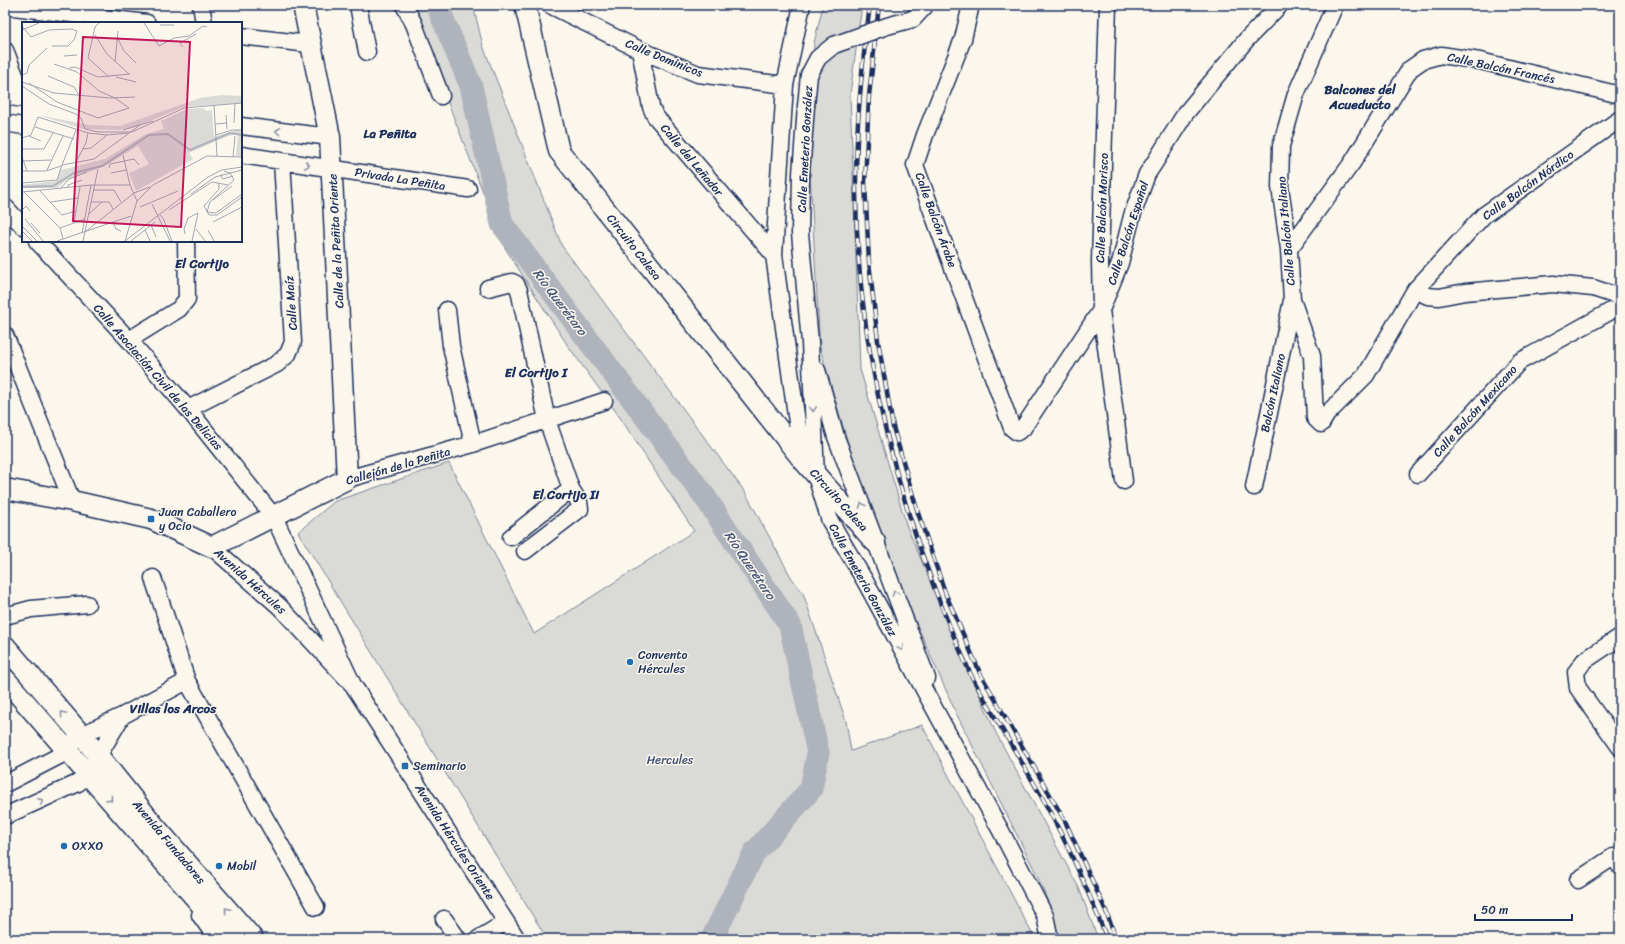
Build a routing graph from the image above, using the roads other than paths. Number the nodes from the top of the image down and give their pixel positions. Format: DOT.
graph roads {
  1 [pos="201,5"];
  2 [pos="303,5"];
  3 [pos="358,5"];
  4 [pos="404,5"];
  5 [pos="525,5"];
  6 [pos="550,5"];
  7 [pos="802,5"];
  8 [pos="926,5"];
  9 [pos="971,5"];
  10 [pos="1108,5"];
  11 [pos="1280,5"];
  12 [pos="1335,5"];
  13 [pos="5,6"];
  14 [pos="89,10"];
  15 [pos="142,22"];
  16 [pos="204,22"];
  17 [pos="242,36"];
  18 [pos="310,44"];
  19 [pos="5,50"];
  20 [pos="640,50"];
  21 [pos="367,52"];
  22 [pos="785,85"];
  23 [pos="22,94"];
  24 [pos="1620,95"];
  25 [pos="5,96"];
  26 [pos="441,96"];
  27 [pos="22,97"];
  28 [pos="1620,119"];
  29 [pos="5,123"];
  30 [pos="22,126"];
  31 [pos="242,126"];
  32 [pos="330,137"];
  33 [pos="242,155"];
  34 [pos="282,161"];
  35 [pos="333,168"];
  36 [pos="468,189"];
  37 [pos="5,207"];
  38 [pos="22,225"];
  39 [pos="38,242"];
  40 [pos="183,245"];
  41 [pos="1288,249"];
  42 [pos="774,255"];
  43 [pos="488,288"];
  44 [pos="1415,290"];
  45 [pos="1620,297"];
  46 [pos="1292,300"];
  47 [pos="1620,306"];
  48 [pos="447,310"];
  49 [pos="1101,310"];
  50 [pos="5,335"];
  51 [pos="129,340"];
  52 [pos="810,342"];
  53 [pos="8,352"];
  54 [pos="604,401"];
  55 [pos="188,409"];
  56 [pos="547,420"];
  57 [pos="1017,432"];
  58 [pos="473,444"];
  59 [pos="802,459"];
  60 [pos="1418,474"];
  61 [pos="816,476"];
  62 [pos="347,479"];
  63 [pos="1124,481"];
  64 [pos="1254,487"];
  65 [pos="5,489"];
  66 [pos="571,489"];
  67 [pos="72,501"];
  68 [pos="274,517"];
  69 [pos="511,537"];
  70 [pos="875,542"];
  71 [pos="212,547"];
  72 [pos="525,550"];
  73 [pos="887,572"];
  74 [pos="153,578"];
  75 [pos="864,581"];
  76 [pos="87,604"];
  77 [pos="5,616"];
  78 [pos="1620,637"];
  79 [pos="5,646"];
  80 [pos="28,673"];
  81 [pos="187,681"];
  82 [pos="8,683"];
  83 [pos="353,685"];
  84 [pos="366,705"];
  85 [pos="122,716"];
  86 [pos="948,735"];
  87 [pos="89,745"];
  88 [pos="65,748"];
  89 [pos="1620,748"];
  90 [pos="88,773"];
  91 [pos="5,784"];
  92 [pos="5,816"];
  93 [pos="140,833"];
  94 [pos="1620,866"];
  95 [pos="1578,880"];
  96 [pos="316,907"];
  97 [pos="444,919"];
  98 [pos="506,922"];
  99 [pos="217,939"];
  100 [pos="231,939"];
  101 [pos="252,939"];
  102 [pos="458,939"];
  103 [pos="478,939"];
  104 [pos="517,939"];
  105 [pos="1050,939"];
  1 -- 16 [label="street"];
  2 -- 18 [label="main road, Calle de la Peñita Oriente"];
  3 -- 21 [label="street"];
  4 -- 26 [label="street"];
  5 -- 59 [label="main road, Circuito Calesa"];
  6 -- 20 [label="street, Calle Dominicos"];
  7 -- 22 [label="street, Circuito Calesa"];
  8 -- 52 [label="street, Calle Emeterio González, bridge"];
  9 -- 57 [label="street, Calle Balcón Árabe"];
  10 -- 49 [label="street, Calle Balcón Morisco"];
  11 -- 49 [label="street, Calle Balcón Español"];
  12 -- 41 [label="street, Calle Balcón Italiano"];
  13 -- 14 [label="street"];
  14 -- 15 [label="street"];
  17 -- 18 [label="street"];
  18 -- 32 [label="main road, Calle de la Peñita Oriente"];
  19 -- 23 [label="street"];
  20 -- 22 [label="street, Calle Dominicos"];
  20 -- 42 [label="street, Calle del Leñador"];
  22 -- 42 [label="street, Circuito Calesa"];
  24 -- 41 [label="street, Calle Balcón Francés"];
  25 -- 27 [label="street"];
  28 -- 44 [label="street, Calle Balcón Nórdico"];
  29 -- 30 [label="street"];
  32 -- 31 [label="street, one-way"];
  32 -- 35 [label="main road, Calle de la Peñita Oriente"];
  33 -- 34 [label="street, Privada La Peñita"];
  34 -- 35 [label="street, Privada La Peñita, one-way"];
  34 -- 55 [label="street, Calle Maíz"];
  35 -- 36 [label="street, Privada La Peñita"];
  35 -- 62 [label="main road, Calle de la Peñita Oriente"];
  37 -- 38 [label="street"];
  39 -- 51 [label="street, Calle Asociación Civil de las Delicias"];
  40 -- 51 [label="street"];
  41 -- 46 [label="street, Calle Balcón Italiano"];
  42 -- 59 [label="street, Circuito Calesa"];
  43 -- 56 [label="street"];
  44 -- 45 [label="street"];
  44 -- 46 [label="street, Calle Balcón Nórdico"];
  46 -- 64 [label="street, Balcón Italiano"];
  47 -- 60 [label="street, Calle Balcón Mexicano"];
  48 -- 58 [label="street"];
  49 -- 57 [label="street, Calle Balcón Español"];
  49 -- 63 [label="street, Calle Balcón Morisco"];
  50 -- 53 [label="street"];
  51 -- 55 [label="street, Calle Asociación Civil de las Delicias"];
  52 -- 61 [label="street, Calle Emeterio González, one-way"];
  70 -- 52 [label="street, Calle Emeterio González, one-way"];
  53 -- 67 [label="street"];
  54 -- 56 [label="street, Callejón de la Peñita"];
  55 -- 68 [label="street, Calle Asociación Civil de las Delicias"];
  56 -- 58 [label="street, Callejón de la Peñita"];
  56 -- 66 [label="street"];
  58 -- 62 [label="street, Callejón de la Peñita"];
  59 -- 61 [label="main road, Circuito Calesa"];
  61 -- 70 [label="main road, Circuito Calesa"];
  61 -- 75 [label="street, Calle Emeterio González"];
  62 -- 68 [label="main road, Callejón de la Peñita"];
  65 -- 67 [label="main road, Avenida Hércules"];
  66 -- 69 [label="street"];
  66 -- 72 [label="street"];
  67 -- 71 [label="main road, Avenida Hércules"];
  68 -- 71 [label="main road, Callejón de la Peñita"];
  68 -- 83 [label="street, Calle Asociación Civil de las Delicias"];
  70 -- 73 [label="street, Calle Emeterio González"];
  71 -- 83 [label="street, Avenida Hércules"];
  73 -- 75 [label="street"];
  86 -- 73 [label="street, Calle Emeterio González, one-way"];
  74 -- 81 [label="street"];
  75 -- 86 [label="street, Calle Emeterio González, one-way"];
  76 -- 77 [label="street"];
  78 -- 89 [label="street"];
  79 -- 80 [label="main road, Avenida Fundadores"];
  80 -- 82 [label="main road"];
  87 -- 80 [label="main road, Avenida Fundadores, one-way"];
  81 -- 85 [label="street"];
  81 -- 96 [label="street"];
  82 -- 88 [label="main road, Avenida Fundadores"];
  83 -- 84 [label="street, Avenida Hércules"];
  84 -- 98 [label="street, Avenida Hércules Oriente"];
  85 -- 87 [label="street"];
  85 -- 87 [label="street"];
  86 -- 105 [label="street, Calle Emeterio González"];
  87 -- 88 [label="street"];
  87 -- 90 [label="street"];
  101 -- 87 [label="main road, Avenida Fundadores, one-way"];
  88 -- 90 [label="main road, Avenida Fundadores"];
  88 -- 91 [label="street"];
  92 -- 90 [label="street, one-way"];
  90 -- 93 [label="main road, Avenida Fundadores, one-way"];
  93 -- 99 [label="street"];
  93 -- 100 [label="main road, Avenida Fundadores"];
  94 -- 95 [label="street"];
  97 -- 102 [label="street"];
  98 -- 103 [label="street"];
  98 -- 104 [label="street, Avenida Hércules Oriente"];
}
